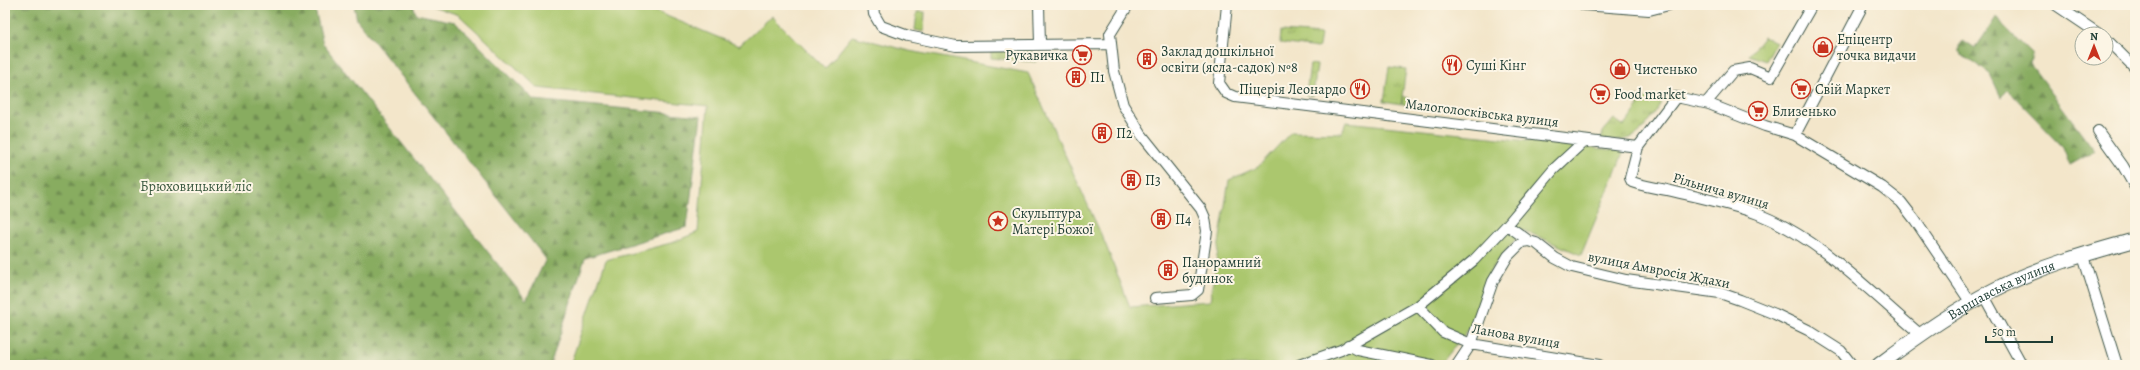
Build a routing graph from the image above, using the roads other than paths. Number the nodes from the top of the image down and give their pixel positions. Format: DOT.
graph roads {
  1 [pos="873,5"];
  2 [pos="1039,5"];
  3 [pos="1128,5"];
  4 [pos="1227,5"];
  5 [pos="1584,5"];
  6 [pos="1669,5"];
  7 [pos="1812,5"];
  8 [pos="1863,5"];
  9 [pos="2056,5"];
  10 [pos="2087,26"];
  11 [pos="1040,44"];
  12 [pos="1110,44"];
  13 [pos="2114,47"];
  14 [pos="2135,68"];
  15 [pos="1706,103"];
  16 [pos="2098,131"];
  17 [pos="1795,135"];
  18 [pos="1589,141"];
  19 [pos="1638,147"];
  20 [pos="2135,186"];
  21 [pos="1507,225"];
  22 [pos="2135,240"];
  23 [pos="1529,241"];
  24 [pos="2083,256"];
  25 [pos="1984,296"];
  26 [pos="1155,298"];
  27 [pos="1971,303"];
  28 [pos="1418,306"];
  29 [pos="1920,334"];
  30 [pos="1471,344"];
  31 [pos="1348,345"];
  32 [pos="1299,365"];
  33 [pos="1432,365"];
  34 [pos="1456,365"];
  35 [pos="1599,365"];
  36 [pos="1852,365"];
  37 [pos="1879,365"];
  38 [pos="2022,365"];
  39 [pos="2117,365"];
  1 -- 11 [label="street"];
  2 -- 11 [label="street"];
  3 -- 12 [label="street"];
  4 -- 18 [label="street, Малоголосківська вулиця"];
  5 -- 6 [label="street"];
  7 -- 15 [label="street"];
  8 -- 17 [label="street"];
  9 -- 10 [label="street"];
  11 -- 12 [label="street"];
  12 -- 26 [label="street"];
  13 -- 14 [label="street"];
  15 -- 17 [label="street"];
  15 -- 19 [label="street"];
  16 -- 20 [label="street"];
  17 -- 27 [label="street"];
  18 -- 19 [label="street, Малоголосківська вулиця"];
  18 -- 21 [label="street"];
  19 -- 29 [label="street, Рільнича вулиця"];
  21 -- 23 [label="street, вулиця Амвросія Ждахи"];
  21 -- 28 [label="street"];
  22 -- 24 [label="main road, Варшавська вулиця"];
  23 -- 30 [label="street"];
  23 -- 36 [label="street, вулиця Амвросія Ждахи"];
  24 -- 25 [label="main road, Варшавська вулиця"];
  24 -- 39 [label="street"];
  25 -- 27 [label="main road, Варшавська вулиця"];
  25 -- 38 [label="street"];
  27 -- 29 [label="main road, Варшавська вулиця"];
  28 -- 30 [label="street, Ланова вулиця"];
  28 -- 31 [label="street"];
  29 -- 37 [label="main road, Варшавська вулиця"];
  30 -- 34 [label="street"];
  30 -- 35 [label="street, Ланова вулиця"];
  31 -- 32 [label="street"];
  31 -- 33 [label="street"];
}
